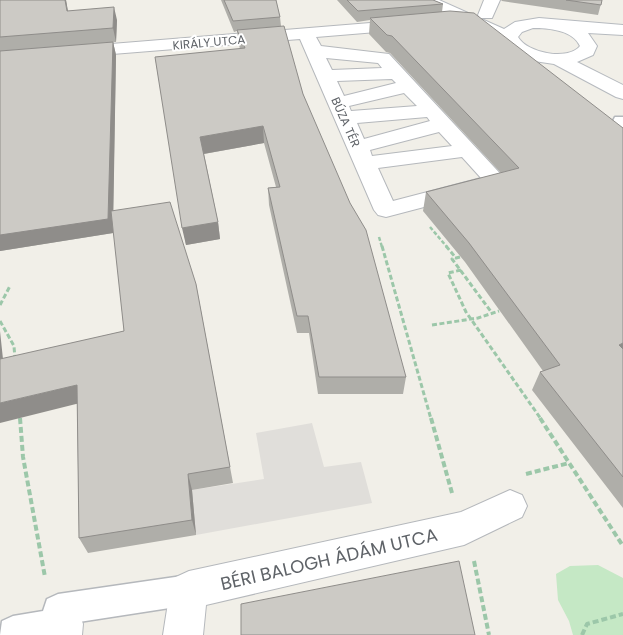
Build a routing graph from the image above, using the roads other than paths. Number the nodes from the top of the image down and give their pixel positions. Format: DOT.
graph roads {
  1 [pos="426,0"];
  2 [pos="452,0"];
  3 [pos="485,12"];
  4 [pos="438,22"];
  5 [pos="419,24"];
  6 [pos="526,25"];
  7 [pos="562,26"];
  8 [pos="623,30"];
  9 [pos="509,38"];
  10 [pos="623,39"];
  11 [pos="310,43"];
  12 [pos="586,47"];
  13 [pos="0,58"];
  14 [pos="557,59"];
  15 [pos="623,75"];
  16 [pos="325,76"];
  17 [pos="403,80"];
  18 [pos="623,93"];
  19 [pos="341,111"];
  20 [pos="438,118"];
  21 [pos="468,150"];
  22 [pos="361,155"];
  23 [pos="510,506"];
  24 [pos="182,592"];
  25 [pos="58,616"];
  26 [pos="13,632"];
  27 [pos="169,635"];
  28 [pos="183,635"];
  1 -- 3 [label="street"];
  2 -- 3 [label="street"];
  3 -- 4 [label="street"];
  3 -- 6 [label="street"];
  3 -- 9 [label="street"];
  5 -- 11 [label="street, KIRÁLY UTCA"];
  6 -- 7 [label="street"];
  6 -- 9 [label="street"];
  7 -- 8 [label="street"];
  7 -- 12 [label="street"];
  9 -- 14 [label="street"];
  10 -- 12 [label="street"];
  11 -- 13 [label="street, KIRÁLY UTCA"];
  11 -- 16 [label="street, BÚZA TÉR"];
  11 -- 17 [label="street"];
  12 -- 14 [label="street"];
  12 -- 15 [label="street"];
  14 -- 18 [label="street"];
  16 -- 17 [label="street"];
  16 -- 19 [label="street, BÚZA TÉR"];
  17 -- 19 [label="street"];
  17 -- 20 [label="street"];
  19 -- 20 [label="street"];
  19 -- 22 [label="street, BÚZA TÉR"];
  20 -- 21 [label="street"];
  20 -- 22 [label="street"];
  21 -- 22 [label="street"];
  21 -- 22 [label="street, BÚZA TÉR"];
  23 -- 24 [label="street, BÉRI BALOGH ÁDÁM UTCA"];
  24 -- 25 [label="lane"];
  24 -- 27 [label="street"];
  24 -- 28 [label="street"];
  25 -- 26 [label="lane"];
}
